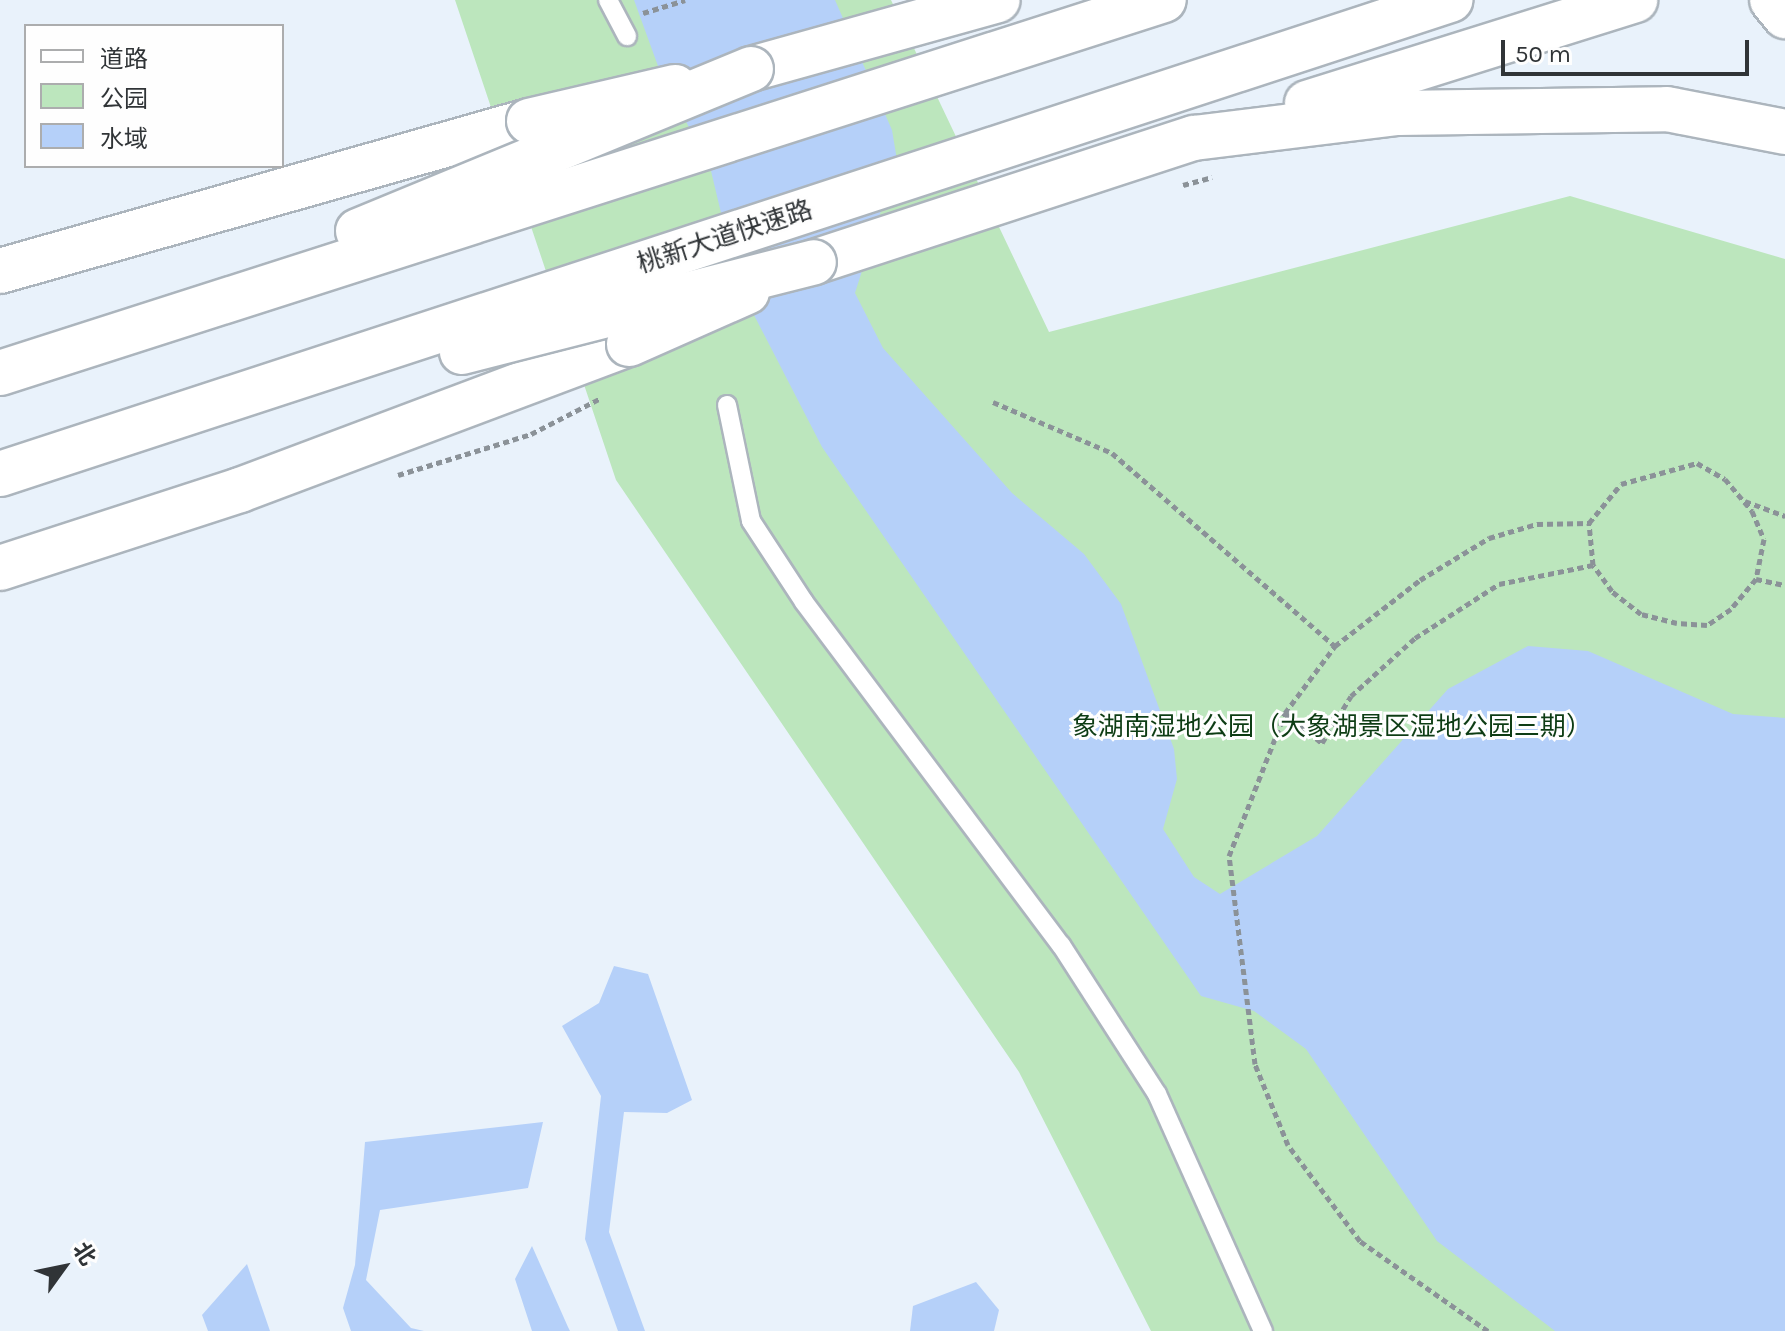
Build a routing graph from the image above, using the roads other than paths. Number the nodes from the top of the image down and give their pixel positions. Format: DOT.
graph roads {
  1 [pos="608,0"];
  2 [pos="946,0"];
  3 [pos="998,0"];
  4 [pos="1164,0"];
  5 [pos="1450,0"];
  6 [pos="1635,0"];
  7 [pos="1772,0"];
  8 [pos="1785,16"];
  9 [pos="623,28"];
  10 [pos="886,32"];
  11 [pos="751,69"];
  12 [pos="1785,132"];
  13 [pos="1194,138"];
  14 [pos="814,262"];
  15 [pos="0,271"];
  16 [pos="55,355"];
  17 [pos="0,373"];
  18 [pos="727,405"];
  19 [pos="83,447"];
  20 [pos="0,474"];
  21 [pos="0,568"];
  22 [pos="1263,1331"];
  1 -- 9 [label="lane"];
  2 -- 10 [label="main road"];
  3 -- 10 [label="main road"];
  4 -- 16 [label="main road, bridge"];
  5 -- 19 [label="main road, 桃新大道快速路, bridge"];
  6 -- 13 [label="main road"];
  7 -- 8 [label="main road"];
  10 -- 11 [label="main road"];
  11 -- 15 [label="main road, bridge"];
  11 -- 16 [label="main road, bridge"];
  12 -- 13 [label="main road"];
  13 -- 14 [label="main road"];
  14 -- 19 [label="main road, bridge"];
  14 -- 21 [label="main road, bridge"];
  16 -- 17 [label="main road, bridge"];
  18 -- 22 [label="lane"];
  19 -- 20 [label="main road, 桃新大道快速路, bridge"];
}
